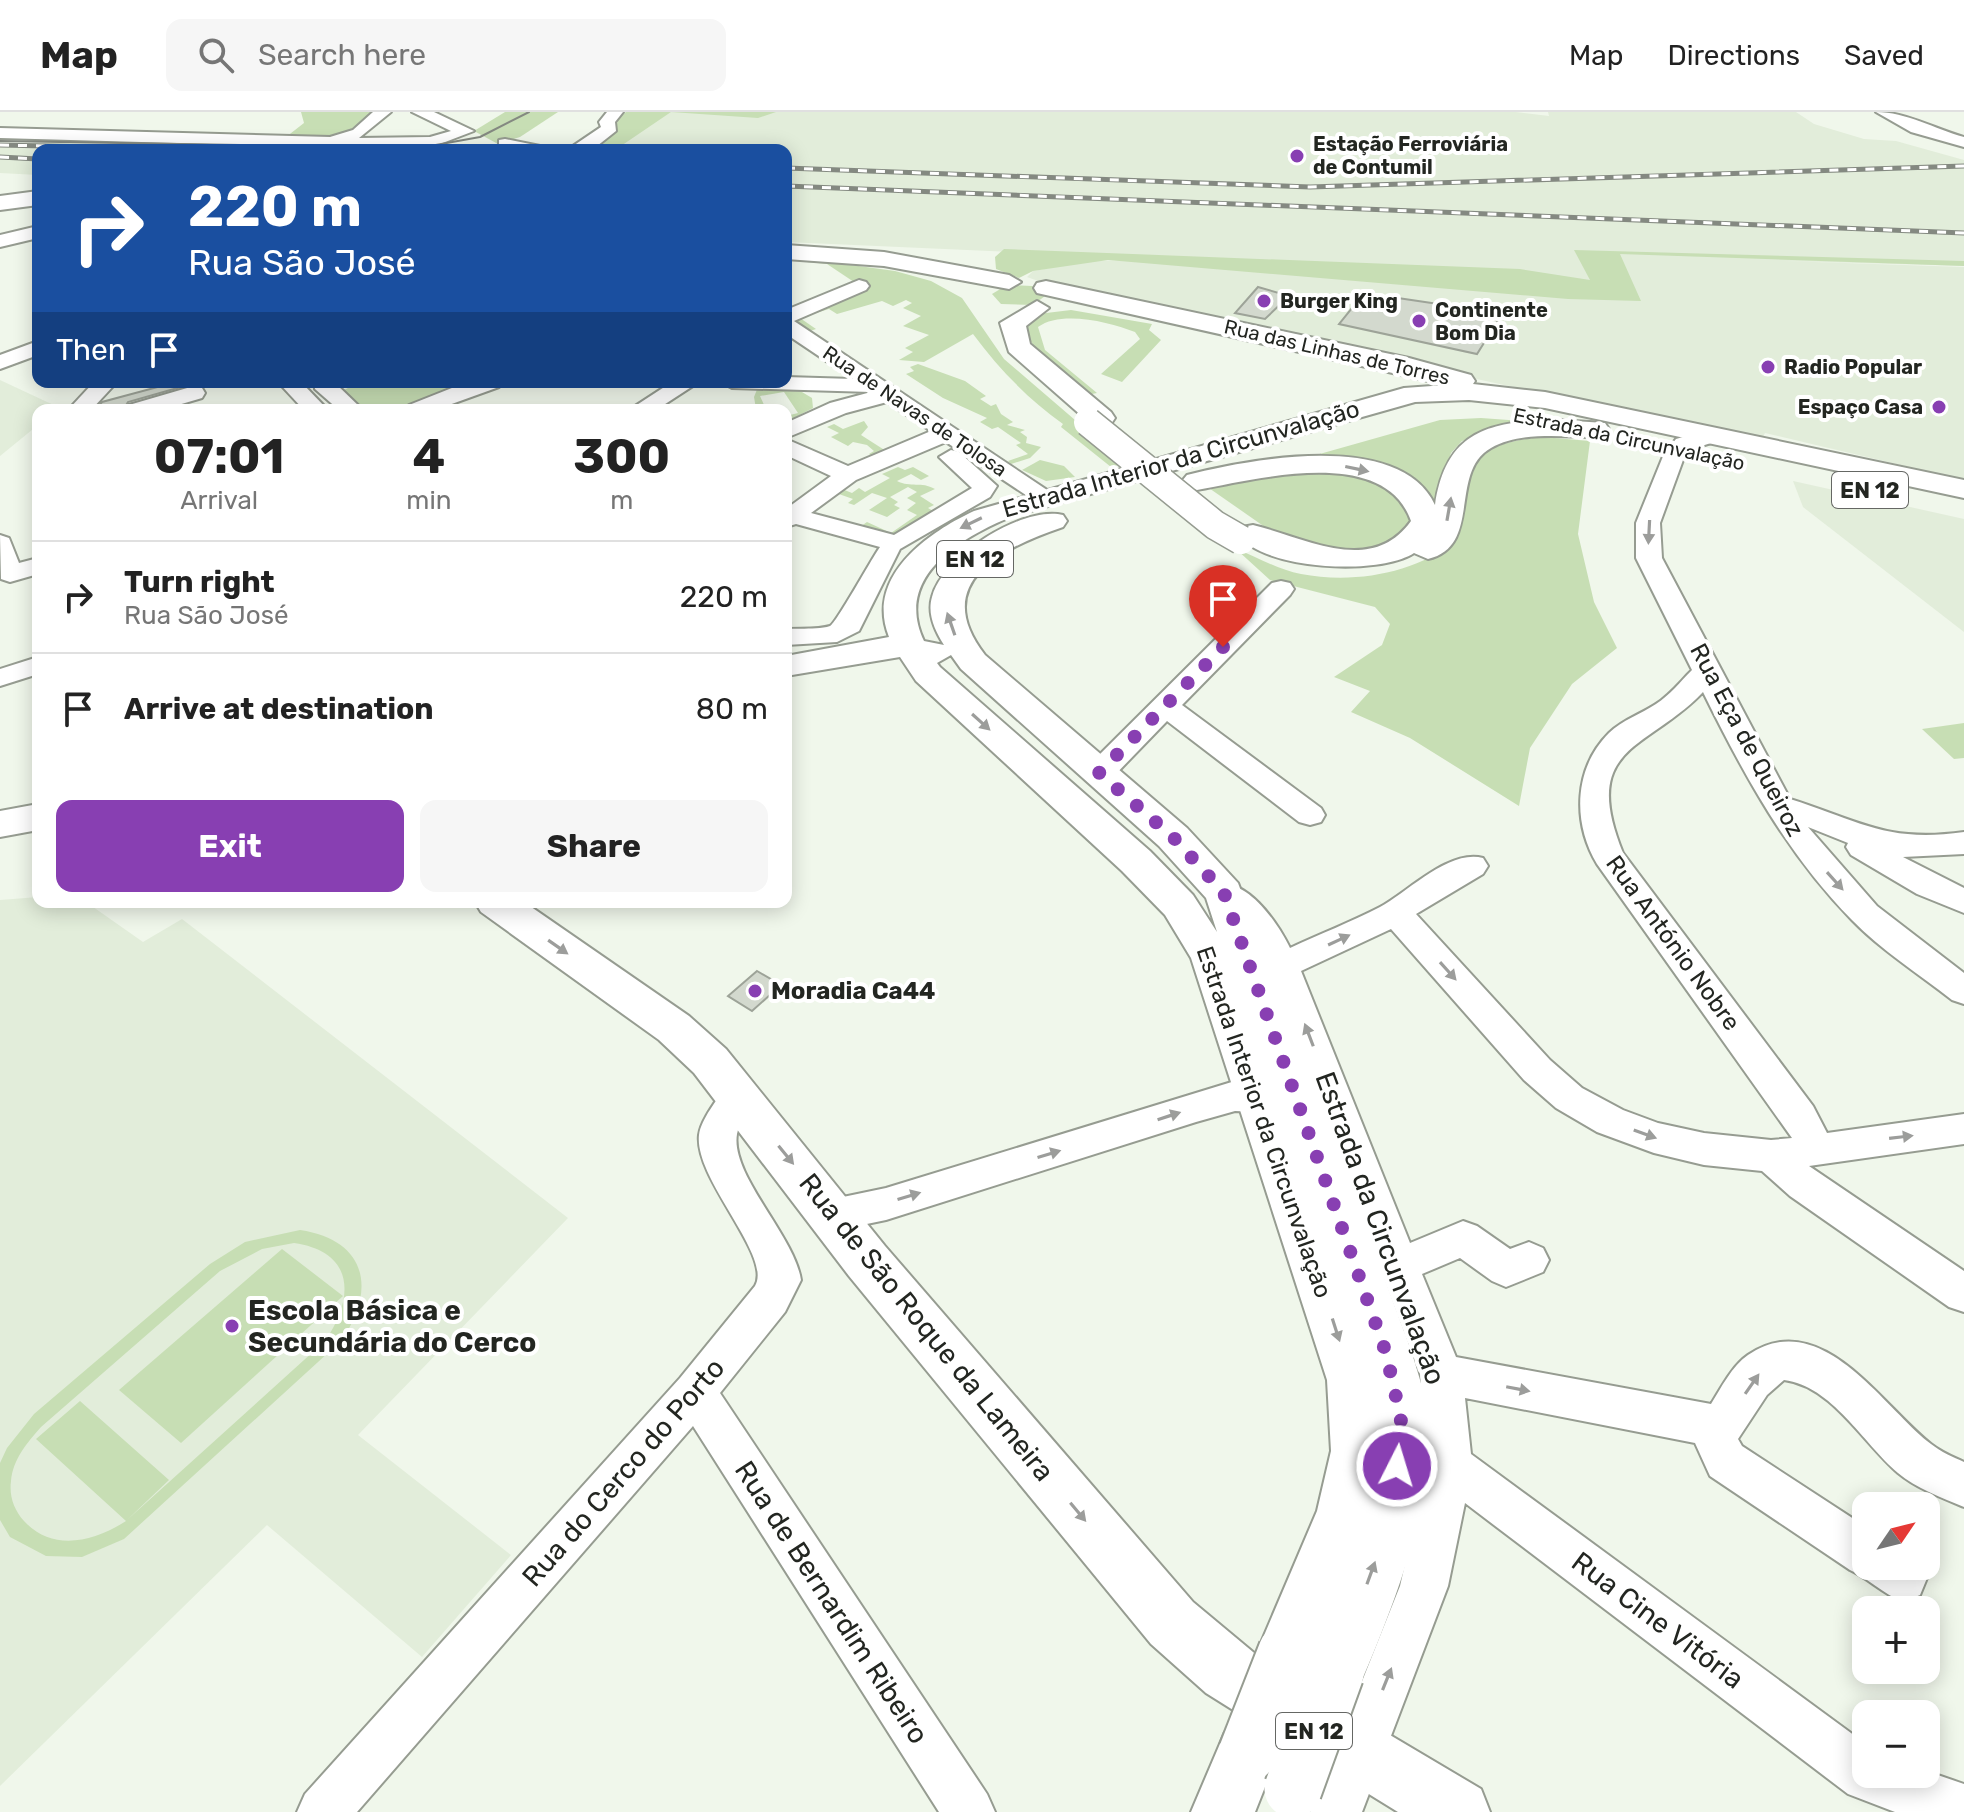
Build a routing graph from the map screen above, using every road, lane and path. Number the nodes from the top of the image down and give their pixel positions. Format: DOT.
graph roads {
  1 [pos="383,112"];
  2 [pos="420,112"];
  3 [pos="615,112"];
  4 [pos="1884,112"];
  5 [pos="0,118"];
  6 [pos="0,133"];
  7 [pos="88,136"];
  8 [pos="1961,140"];
  9 [pos="324,141"];
  10 [pos="589,144"];
  11 [pos="32,182"];
  12 [pos="0,185"];
  13 [pos="32,190"];
  14 [pos="0,193"];
  15 [pos="32,199"];
  16 [pos="0,203"];
  17 [pos="32,233"];
  18 [pos="0,241"];
  19 [pos="795,252"];
  20 [pos="1009,282"];
  21 [pos="859,286"];
  22 [pos="1044,299"];
  23 [pos="991,303"];
  24 [pos="792,314"];
  25 [pos="792,329"];
  26 [pos="792,347"];
  27 [pos="32,350"];
  28 [pos="824,350"];
  29 [pos="0,363"];
  30 [pos="792,384"];
  31 [pos="808,384"];
  32 [pos="100,388"];
  33 [pos="295,388"];
  34 [pos="330,388"];
  35 [pos="475,388"];
  36 [pos="678,388"];
  37 [pos="884,390"];
  38 [pos="196,395"];
  39 [pos="1378,402"];
  40 [pos="85,404"];
  41 [pos="161,404"];
  42 [pos="311,404"];
  43 [pos="346,404"];
  44 [pos="433,404"];
  45 [pos="650,404"];
  46 [pos="1628,415"];
  47 [pos="817,416"];
  48 [pos="1094,420"];
  49 [pos="792,428"];
  50 [pos="1595,429"];
  51 [pos="937,437"];
  52 [pos="1692,447"];
  53 [pos="792,449"];
  54 [pos="848,475"];
  55 [pos="1197,481"];
  56 [pos="1964,489"];
  57 [pos="1044,496"];
  58 [pos="1964,511"];
  59 [pos="792,515"];
  60 [pos="792,519"];
  61 [pos="1247,537"];
  62 [pos="0,543"];
  63 [pos="889,545"];
  64 [pos="32,568"];
  65 [pos="5,575"];
  66 [pos="1281,589"];
  67 [pos="792,637"];
  68 [pos="909,646"];
  69 [pos="792,665"];
  70 [pos="32,667"];
  71 [pos="1707,671"];
  72 [pos="0,678"];
  73 [pos="1164,705"];
  74 [pos="1061,741"];
  75 [pos="1099,773"];
  76 [pos="1310,815"];
  77 [pos="1784,815"];
  78 [pos="32,818"];
  79 [pos="0,824"];
  80 [pos="1839,831"];
  81 [pos="1964,843"];
  82 [pos="1876,857"];
  83 [pos="1921,864"];
  84 [pos="1472,866"];
  85 [pos="1224,893"];
  86 [pos="1964,901"];
  87 [pos="504,908"];
  88 [pos="1396,913"];
  89 [pos="1282,966"];
  90 [pos="1964,991"];
  91 [pos="739,1096"];
  92 [pos="1258,1097"];
  93 [pos="1964,1129"];
  94 [pos="1816,1148"];
  95 [pos="1771,1156"];
  96 [pos="833,1214"];
  97 [pos="1529,1260"];
  98 [pos="1399,1266"];
  99 [pos="1964,1294"];
  100 [pos="1441,1374"];
  101 [pos="695,1392"];
  102 [pos="1721,1427"];
  103 [pos="1450,1465"];
  104 [pos="1964,1485"];
  105 [pos="1852,1544"];
  106 [pos="1311,1662"];
  107 [pos="1358,1752"];
  108 [pos="1852,1766"];
  109 [pos="1901,1788"];
  110 [pos="1290,1792"];
  111 [pos="1964,1810"];
  112 [pos="323,1812"];
  113 [pos="969,1812"];
  114 [pos="1223,1812"];
  115 [pos="1458,1812"];
  1 -- 9 [label="street"];
  2 -- 9 [label="street"];
  3 -- 10 [label="street"];
  4 -- 8 [label="street"];
  5 -- 7 [label="street"];
  6 -- 7 [label="street"];
  7 -- 9 [label="street"];
  11 -- 12 [label="main road"];
  13 -- 14 [label="main road"];
  15 -- 16 [label="main road"];
  17 -- 18 [label="street"];
  19 -- 20 [label="main road"];
  19 -- 23 [label="main road"];
  20 -- 22 [label="main road"];
  20 -- 23 [label="main road"];
  21 -- 24 [label="street"];
  22 -- 23 [label="main road"];
  22 -- 39 [label="main road, Rua das Linhas de Torres"];
  22 -- 46 [label="main road, Rua das Linhas de Torres"];
  22 -- 48 [label="main road"];
  23 -- 48 [label="main road"];
  25 -- 28 [label="street, Rua de Navas de Tolosa"];
  26 -- 28 [label="street"];
  27 -- 29 [label="street"];
  28 -- 31 [label="street"];
  28 -- 37 [label="street, Rua de Navas de Tolosa"];
  30 -- 31 [label="street"];
  31 -- 37 [label="street"];
  31 -- 47 [label="street"];
  32 -- 40 [label="street"];
  33 -- 42 [label="street"];
  34 -- 43 [label="street"];
  35 -- 44 [label="street"];
  36 -- 45 [label="street"];
  37 -- 47 [label="street"];
  37 -- 51 [label="street, Rua de Navas de Tolosa"];
  38 -- 41 [label="street"];
  39 -- 46 [label="main road, Estrada Interior da Circunvalação / EN 12"];
  39 -- 57 [label="main road, Estrada Interior da Circunvalação / EN 12"];
  46 -- 52 [label="main road, Estrada Interior da Circunvalação"];
  47 -- 49 [label="street"];
  48 -- 61 [label="main road, bridge"];
  50 -- 52 [label="main road, Estrada da Circunvalação"];
  50 -- 55 [label="main road, Estrada da Circunvalação / EN 12"];
  61 -- 50 [label="main road, one-way"];
  51 -- 54 [label="street"];
  51 -- 57 [label="street, Rua de Navas de Tolosa"];
  51 -- 63 [label="street"];
  52 -- 56 [label="main road, Estrada Interior da Circunvalação / EN 12"];
  52 -- 58 [label="main road, Estrada da Circunvalação / EN 12"];
  52 -- 71 [label="street, Rua Eça de Queiroz, one-way"];
  53 -- 54 [label="street"];
  54 -- 59 [label="street"];
  55 -- 61 [label="main road, one-way"];
  74 -- 55 [label="main road, Estrada da Circunvalação / EN 12, one-way"];
  57 -- 68 [label="main road, Estrada Interior da Circunvalação / EN 12, one-way"];
  60 -- 63 [label="street"];
  62 -- 65 [label="street"];
  63 -- 67 [label="street"];
  64 -- 65 [label="street"];
  66 -- 73 [label="street"];
  68 -- 69 [label="main road"];
  68 -- 74 [label="main road"];
  68 -- 92 [label="main road, Estrada Interior da Circunvalação / EN 12, one-way"];
  70 -- 72 [label="street"];
  71 -- 77 [label="street, Rua Eça de Queiroz"];
  71 -- 94 [label="street, Rua António Nobre"];
  73 -- 75 [label="street"];
  73 -- 76 [label="street"];
  74 -- 75 [label="main road, EN 12"];
  75 -- 85 [label="main road, EN 12"];
  77 -- 80 [label="street"];
  77 -- 82 [label="street"];
  77 -- 90 [label="street, Rua Eça de Queiroz, one-way"];
  78 -- 79 [label="main road"];
  80 -- 82 [label="street"];
  80 -- 83 [label="street"];
  81 -- 83 [label="street"];
  82 -- 83 [label="street"];
  83 -- 86 [label="street"];
  84 -- 88 [label="street"];
  85 -- 89 [label="street, Estrada da Circunvalação"];
  106 -- 85 [label="main road, EN 12, one-way"];
  87 -- 91 [label="main road, Rua de São Roque da Lameira, one-way"];
  89 -- 88 [label="street, one-way"];
  88 -- 95 [label="street, one-way"];
  98 -- 89 [label="street, Estrada da Circunvalação, one-way"];
  91 -- 96 [label="main road, Rua de São Roque da Lameira, one-way"];
  91 -- 101 [label="street, Rua do Cerco do Porto"];
  96 -- 92 [label="street, one-way"];
  92 -- 106 [label="main road, Estrada Interior da Circunvalação / EN 12, one-way"];
  94 -- 93 [label="street, one-way"];
  94 -- 95 [label="street"];
  95 -- 99 [label="street"];
  96 -- 107 [label="main road, Rua de São Roque da Lameira, one-way"];
  97 -- 98 [label="street"];
  98 -- 100 [label="street, Estrada da Circunvalação"];
  100 -- 102 [label="street, one-way"];
  100 -- 103 [label="street, Estrada da Circunvalação"];
  101 -- 112 [label="street, Rua do Cerco do Porto"];
  101 -- 113 [label="street, Rua de Bernardim Ribeiro"];
  102 -- 104 [label="street, one-way"];
  102 -- 105 [label="street"];
  107 -- 103 [label="street, Estrada da Circunvalação, one-way"];
  103 -- 108 [label="street, Rua Cine Vitória"];
  106 -- 110 [label="main road, EN 12, bridge"];
  107 -- 110 [label="street, Estrada da Circunvalação"];
  107 -- 115 [label="main road, Rua de São Roque da Lameira"];
  109 -- 111 [label="street, Rua Cine Vitória"];
  110 -- 114 [label="main road, EN 12"];
}
